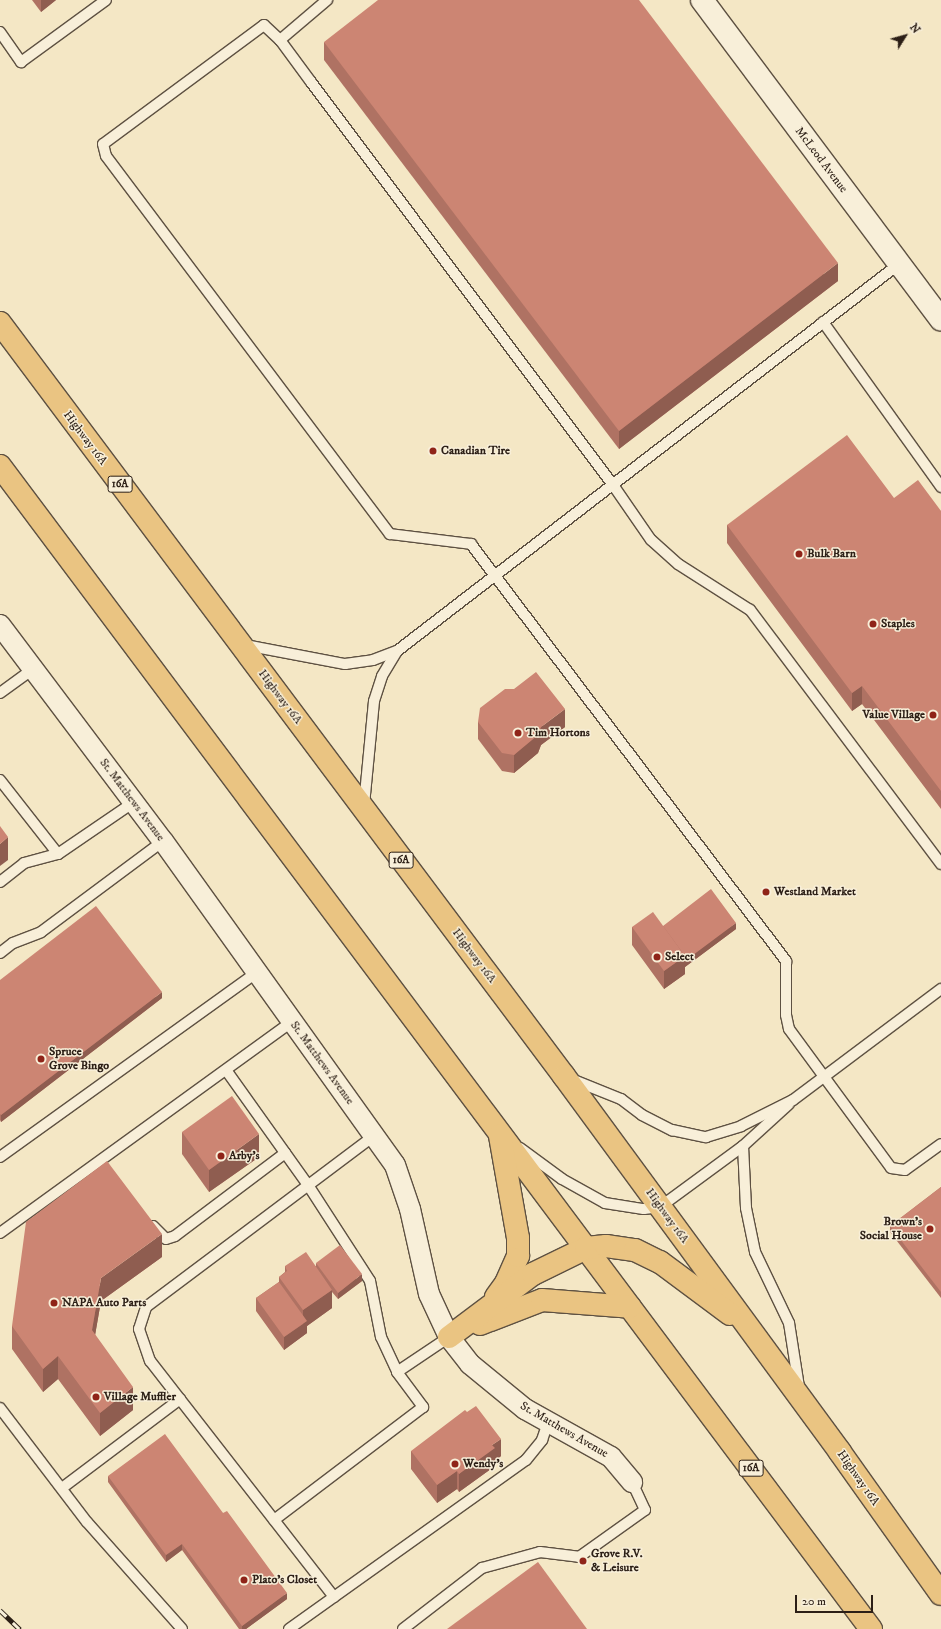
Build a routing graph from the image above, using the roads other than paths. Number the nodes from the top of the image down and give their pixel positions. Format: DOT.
graph roads {
  1 [pos="106,0"];
  2 [pos="326,0"];
  3 [pos="702,0"];
  4 [pos="0,32"];
  5 [pos="280,40"];
  6 [pos="899,264"];
  7 [pos="941,319"];
  8 [pos="823,322"];
  9 [pos="0,323"];
  10 [pos="0,466"];
  11 [pos="613,484"];
  12 [pos="941,487"];
  13 [pos="495,575"];
  14 [pos="0,625"];
  15 [pos="240,644"];
  16 [pos="397,651"];
  17 [pos="33,669"];
  18 [pos="0,693"];
  19 [pos="0,780"];
  20 [pos="134,802"];
  21 [pos="364,810"];
  22 [pos="163,841"];
  23 [pos="58,854"];
  24 [pos="941,864"];
  25 [pos="0,882"];
  26 [pos="0,953"];
  27 [pos="256,973"];
  28 [pos="941,989"];
  29 [pos="292,1022"];
  30 [pos="226,1070"];
  31 [pos="564,1076"];
  32 [pos="824,1077"];
  33 [pos="793,1100"];
  34 [pos="500,1133"];
  35 [pos="375,1135"];
  36 [pos="941,1144"];
  37 [pos="744,1146"];
  38 [pos="285,1153"];
  39 [pos="0,1157"];
  40 [pos="308,1184"];
  41 [pos="660,1207"];
  42 [pos="145,1216"];
  43 [pos="0,1233"];
  44 [pos="586,1248"];
  45 [pos="489,1307"];
  46 [pos="630,1307"];
  47 [pos="753,1332"];
  48 [pos="449,1337"];
  49 [pos="397,1372"];
  50 [pos="180,1399"];
  51 [pos="802,1399"];
  52 [pos="0,1408"];
  53 [pos="549,1420"];
  54 [pos="632,1482"];
  55 [pos="62,1488"];
  56 [pos="274,1520"];
  57 [pos="941,1594"];
  58 [pos="334,1597"];
  59 [pos="182,1629"];
  60 [pos="289,1629"];
  61 [pos="403,1629"];
  62 [pos="871,1629"];
  1 -- 4 [label="lane"];
  2 -- 5 [label="lane"];
  3 -- 6 [label="street, McLeod Avenue"];
  5 -- 11 [label="lane"];
  5 -- 13 [label="lane"];
  6 -- 7 [label="street, McLeod Avenue"];
  6 -- 8 [label="lane"];
  8 -- 11 [label="lane"];
  8 -- 12 [label="lane"];
  9 -- 15 [label="main road, Highway 16A / 16A"];
  10 -- 34 [label="main road, 16A"];
  11 -- 13 [label="lane"];
  11 -- 24 [label="lane"];
  13 -- 16 [label="lane"];
  13 -- 32 [label="lane"];
  14 -- 17 [label="street, St. Matthews Avenue"];
  15 -- 16 [label="lane"];
  15 -- 21 [label="main road, Highway 16A / 16A"];
  16 -- 21 [label="lane"];
  17 -- 18 [label="lane"];
  17 -- 20 [label="street, St. Matthews Avenue"];
  19 -- 23 [label="lane"];
  20 -- 22 [label="street, St. Matthews Avenue"];
  20 -- 23 [label="lane"];
  21 -- 31 [label="main road, Highway 16A / 16A"];
  22 -- 26 [label="lane"];
  22 -- 27 [label="street, St. Matthews Avenue"];
  23 -- 25 [label="lane"];
  27 -- 29 [label="street, St. Matthews Avenue"];
  27 -- 39 [label="lane"];
  28 -- 32 [label="lane"];
  29 -- 30 [label="lane"];
  29 -- 35 [label="street, St. Matthews Avenue"];
  30 -- 38 [label="lane"];
  30 -- 43 [label="lane"];
  31 -- 33 [label="lane"];
  31 -- 41 [label="main road, Highway 16A / 16A"];
  32 -- 33 [label="lane"];
  32 -- 36 [label="lane"];
  33 -- 37 [label="lane"];
  34 -- 41 [label="lane"];
  34 -- 44 [label="main road, 16A"];
  34 -- 45 [label="main road"];
  35 -- 40 [label="lane"];
  35 -- 48 [label="street, St. Matthews Avenue"];
  37 -- 41 [label="lane"];
  37 -- 51 [label="lane"];
  38 -- 40 [label="lane"];
  38 -- 42 [label="lane"];
  40 -- 49 [label="lane"];
  40 -- 50 [label="lane"];
  41 -- 47 [label="main road, Highway 16A / 16A"];
  44 -- 45 [label="main road"];
  44 -- 46 [label="main road, 16A"];
  44 -- 47 [label="main road"];
  45 -- 48 [label="main road"];
  46 -- 48 [label="main road"];
  46 -- 62 [label="main road, 16A"];
  47 -- 51 [label="main road, Highway 16A / 16A"];
  48 -- 49 [label="lane"];
  48 -- 53 [label="street, St. Matthews Avenue"];
  49 -- 56 [label="lane"];
  50 -- 55 [label="lane"];
  50 -- 56 [label="lane"];
  51 -- 57 [label="main road, Highway 16A / 16A"];
  52 -- 55 [label="lane"];
  53 -- 54 [label="street, St. Matthews Avenue"];
  53 -- 58 [label="lane"];
  54 -- 61 [label="lane"];
  55 -- 59 [label="lane"];
  56 -- 58 [label="lane"];
  58 -- 60 [label="lane"];
}
